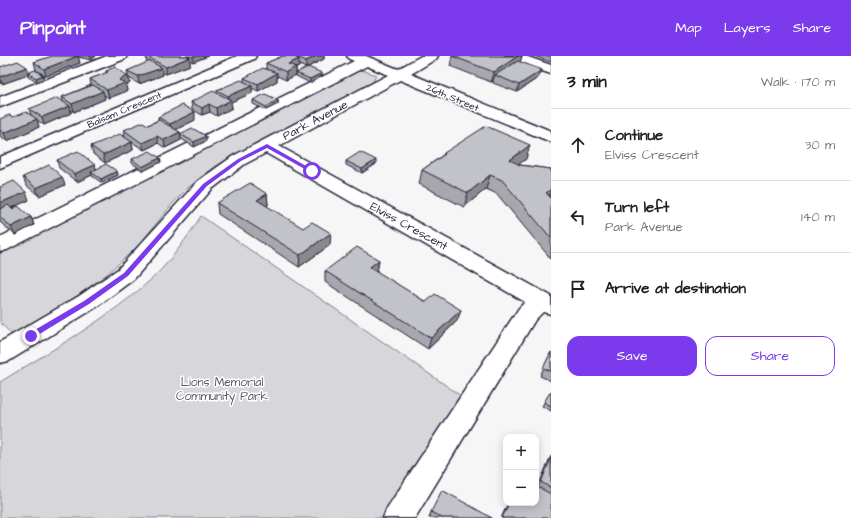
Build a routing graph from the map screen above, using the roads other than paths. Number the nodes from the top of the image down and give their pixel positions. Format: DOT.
graph roads {
  1 [pos="120,56"];
  2 [pos="249,56"];
  3 [pos="431,56"];
  4 [pos="512,56"];
  5 [pos="367,58"];
  6 [pos="551,70"];
  7 [pos="405,71"];
  8 [pos="0,102"];
  9 [pos="551,124"];
  10 [pos="551,137"];
  11 [pos="267,146"];
  12 [pos="0,163"];
  13 [pos="0,245"];
  14 [pos="546,303"];
  15 [pos="0,354"];
  16 [pos="398,518"];
  1 -- 8 [label="street"];
  2 -- 12 [label="street, Balsam Crescent"];
  3 -- 7 [label="street, Park Avenue"];
  4 -- 6 [label="street"];
  5 -- 7 [label="street, 26th Street"];
  5 -- 13 [label="street"];
  7 -- 9 [label="street, 26th Street"];
  7 -- 10 [label="street, 26th Street"];
  7 -- 11 [label="street, Park Avenue"];
  11 -- 14 [label="street, Elviss Crescent"];
  11 -- 15 [label="street, Park Avenue"];
  14 -- 16 [label="street"];
}
